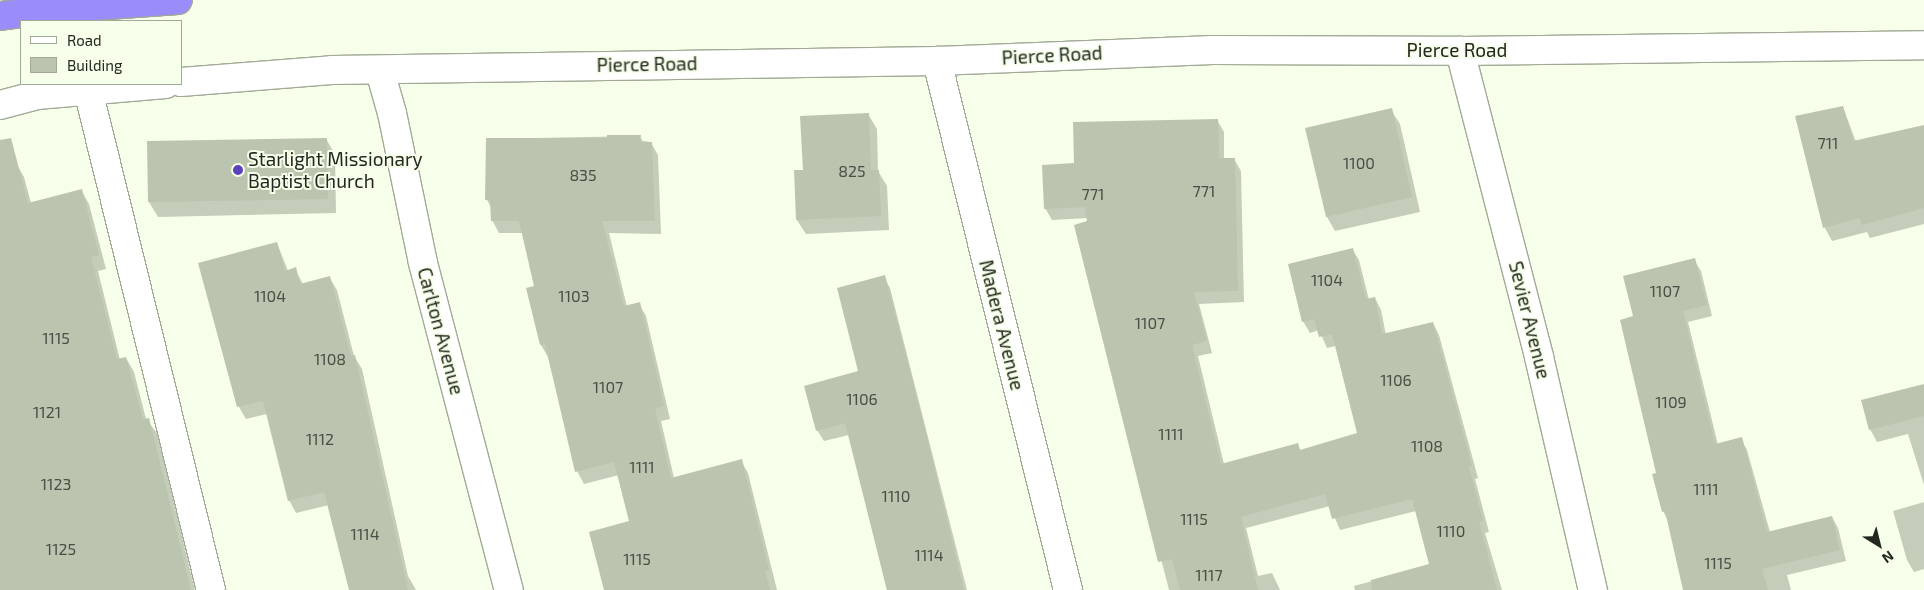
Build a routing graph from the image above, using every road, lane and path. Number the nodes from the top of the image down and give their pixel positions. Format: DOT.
graph roads {
  1 [pos="178,0"];
  2 [pos="0,16"];
  3 [pos="1924,45"];
  4 [pos="1460,51"];
  5 [pos="937,61"];
  6 [pos="380,70"];
  7 [pos="182,82"];
  8 [pos="153,85"];
  9 [pos="88,90"];
  10 [pos="0,105"];
  11 [pos="211,590"];
  12 [pos="509,590"];
  13 [pos="1068,590"];
  14 [pos="1593,590"];
  1 -- 2 [label="highway"];
  3 -- 4 [label="street, Pierce Road"];
  4 -- 5 [label="street, Pierce Road"];
  4 -- 14 [label="street, Sevier Avenue"];
  5 -- 6 [label="street, Pierce Road"];
  5 -- 13 [label="street, Madera Avenue"];
  6 -- 7 [label="street, Pierce Road"];
  6 -- 12 [label="street, Carlton Avenue"];
  8 -- 9 [label="street"];
  9 -- 10 [label="street"];
  9 -- 11 [label="street"];
}
